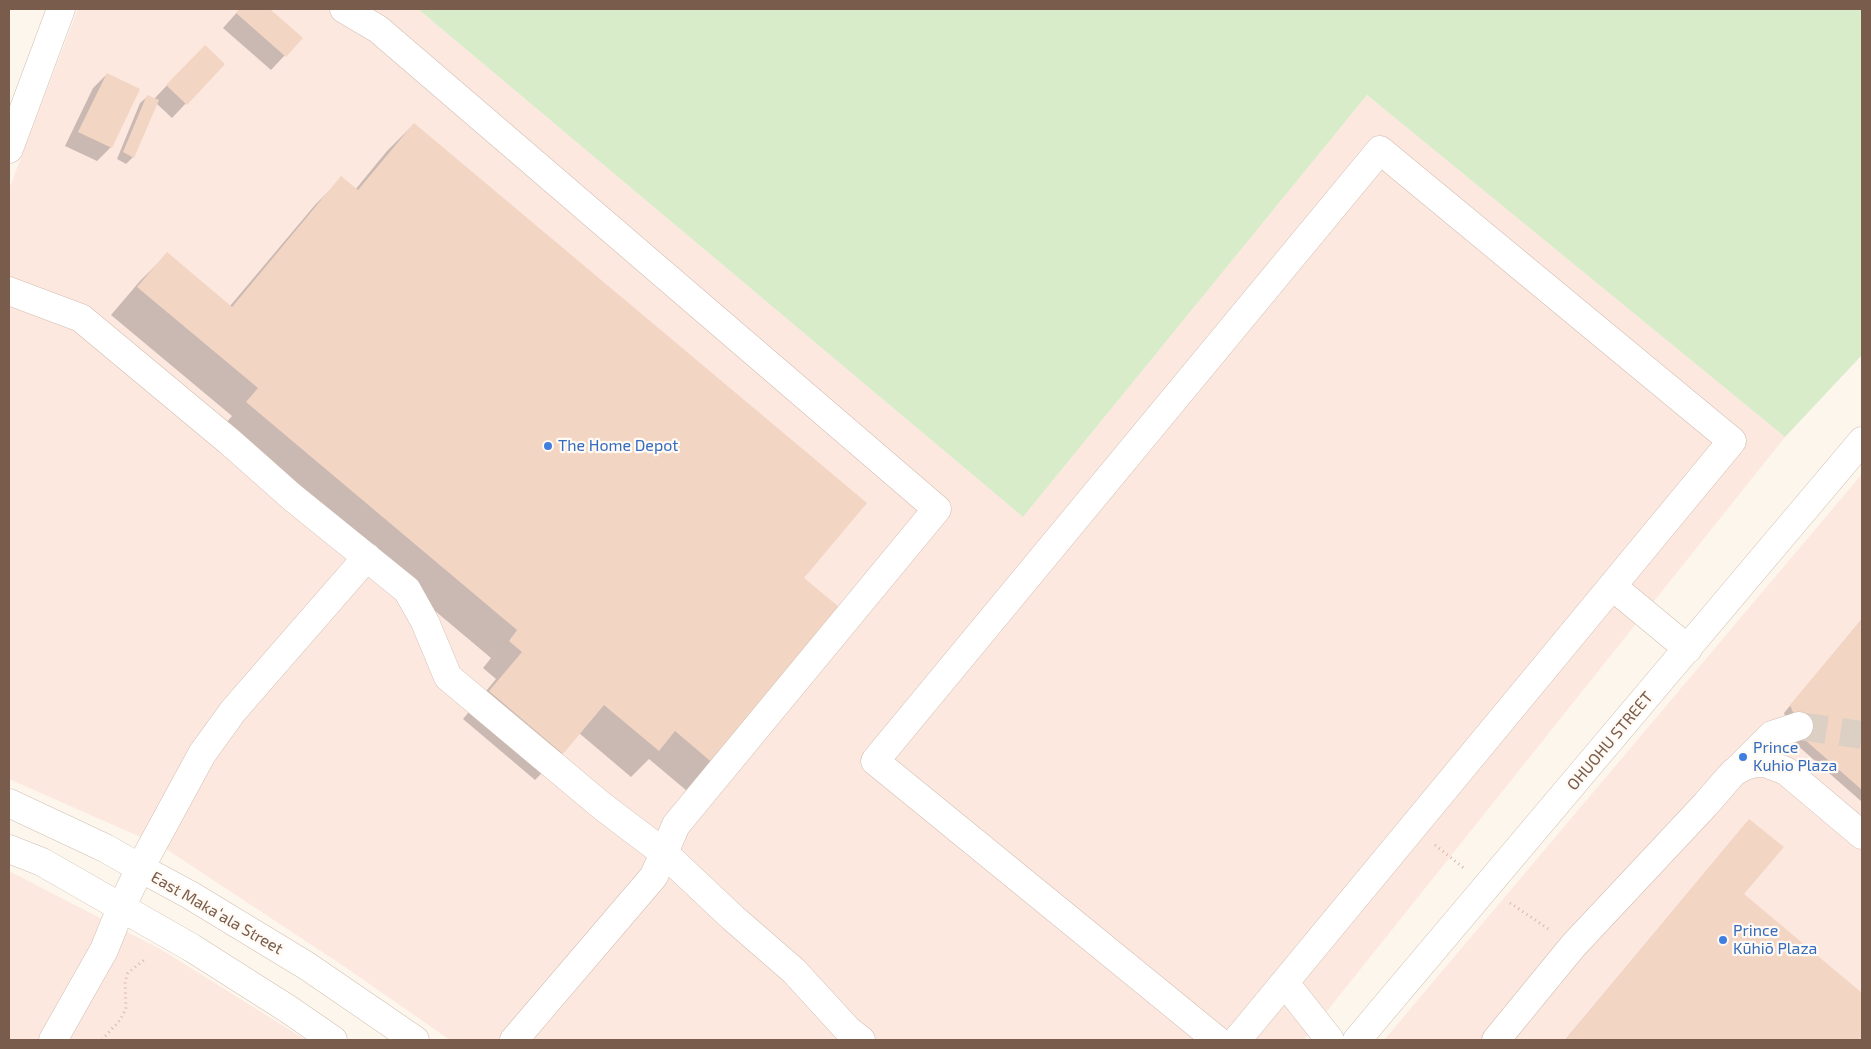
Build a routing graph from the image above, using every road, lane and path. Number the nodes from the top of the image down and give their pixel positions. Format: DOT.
graph roads {
  1 [pos="61,9"];
  2 [pos="344,9"];
  3 [pos="9,149"];
  4 [pos="9,291"];
  5 [pos="1862,441"];
  6 [pos="367,557"];
  7 [pos="1612,586"];
  8 [pos="1688,648"];
  9 [pos="1799,726"];
  10 [pos="1734,772"];
  11 [pos="9,803"];
  12 [pos="1862,835"];
  13 [pos="9,849"];
  14 [pos="664,853"];
  15 [pos="140,868"];
  16 [pos="121,908"];
  17 [pos="144,960"];
  18 [pos="1285,983"];
  19 [pos="53,1040"];
  20 [pos="102,1040"];
  21 [pos="333,1040"];
  22 [pos="415,1040"];
  23 [pos="514,1040"];
  24 [pos="860,1040"];
  25 [pos="1217,1040"];
  26 [pos="1237,1040"];
  27 [pos="1330,1040"];
  28 [pos="1357,1040"];
  29 [pos="1496,1040"];
  1 -- 3 [label="street"];
  2 -- 14 [label="street"];
  4 -- 6 [label="street"];
  5 -- 8 [label="street, OHUOHU STREET"];
  6 -- 14 [label="street"];
  6 -- 15 [label="street"];
  7 -- 8 [label="street"];
  7 -- 18 [label="street"];
  7 -- 25 [label="street"];
  8 -- 28 [label="street, OHUOHU STREET"];
  9 -- 10 [label="street"];
  10 -- 12 [label="street"];
  10 -- 29 [label="street"];
  11 -- 15 [label="street, East Makaʻala Street"];
  13 -- 16 [label="street"];
  14 -- 23 [label="street"];
  14 -- 24 [label="street"];
  15 -- 16 [label="street"];
  15 -- 22 [label="street, East Makaʻala Street"];
  16 -- 19 [label="street"];
  16 -- 21 [label="street"];
  17 -- 20 [label="path"];
  18 -- 26 [label="street"];
  18 -- 27 [label="street"];
}
